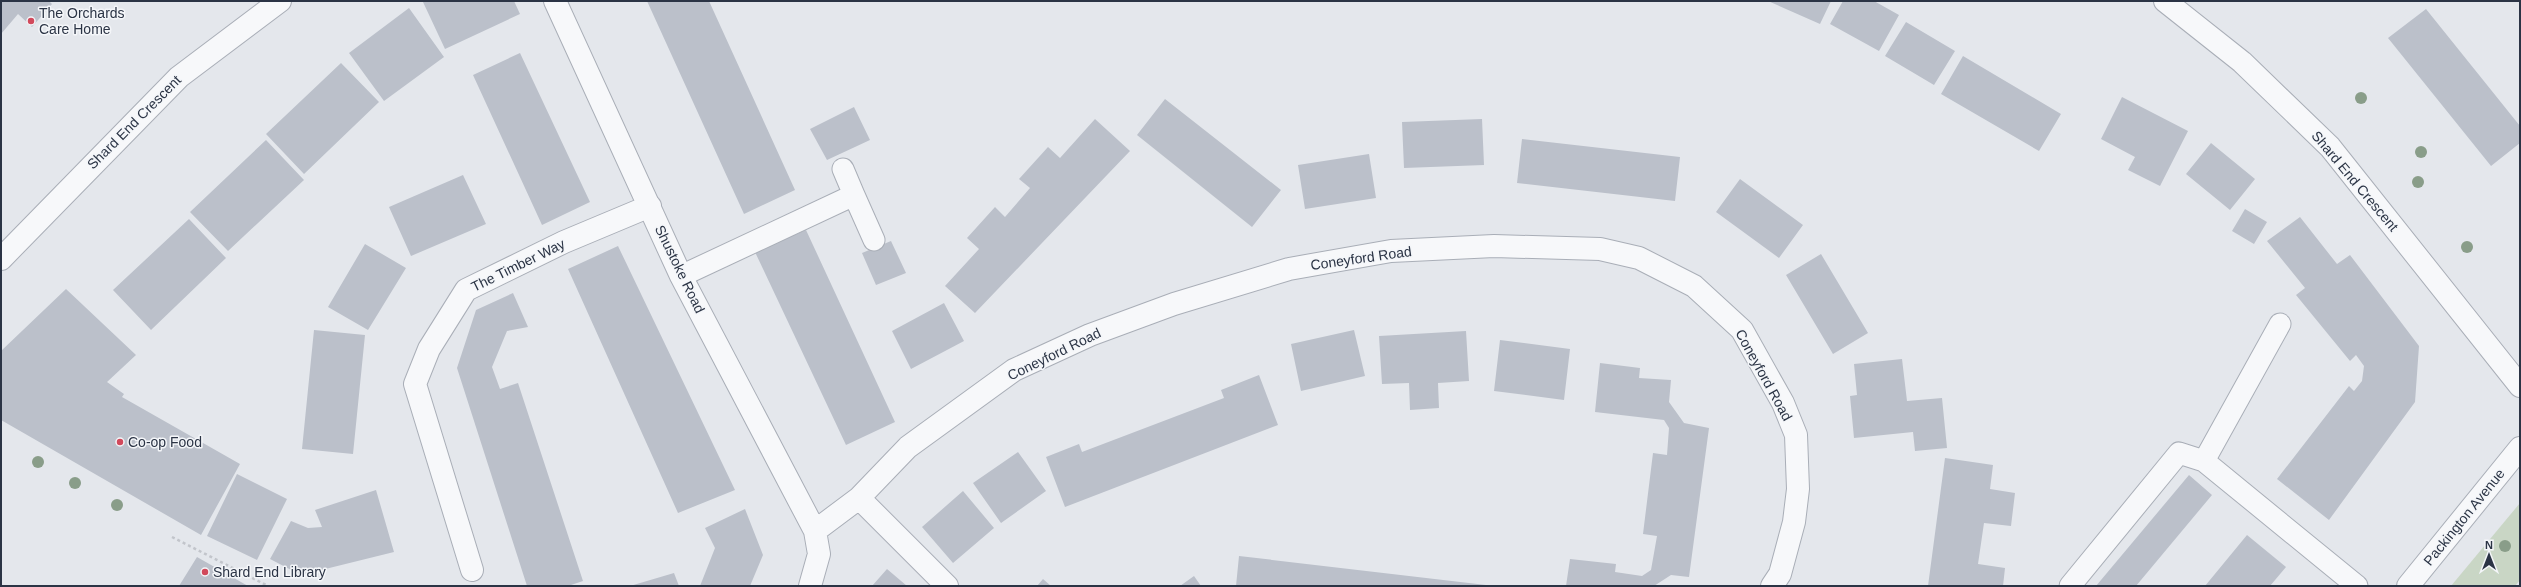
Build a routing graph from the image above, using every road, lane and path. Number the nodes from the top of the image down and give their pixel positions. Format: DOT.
graph roads {
  1 [pos="280,1"];
  2 [pos="555,1"];
  3 [pos="2165,1"];
  4 [pos="843,169"];
  5 [pos="854,195"];
  6 [pos="650,206"];
  7 [pos="874,240"];
  8 [pos="1,259"];
  9 [pos="681,276"];
  10 [pos="2280,324"];
  11 [pos="2520,386"];
  12 [pos="2520,448"];
  13 [pos="2204,460"];
  14 [pos="859,498"];
  15 [pos="815,531"];
  16 [pos="172,537"];
  17 [pos="472,570"];
  18 [pos="268,586"];
  19 [pos="810,586"];
  20 [pos="947,586"];
  21 [pos="1772,586"];
  22 [pos="2070,586"];
  23 [pos="2356,586"];
  24 [pos="2408,586"];
  1 -- 8 [label="street, Shard End Crescent"];
  2 -- 6 [label="street, Shustoke Road"];
  3 -- 11 [label="street, Shard End Crescent"];
  4 -- 5 [label="lane"];
  5 -- 7 [label="lane"];
  5 -- 9 [label="lane"];
  6 -- 9 [label="street, Shustoke Road"];
  6 -- 17 [label="street, The Timber Way"];
  9 -- 15 [label="street, Shustoke Road"];
  10 -- 13 [label="lane"];
  12 -- 24 [label="street, Packington Avenue"];
  13 -- 22 [label="lane"];
  13 -- 23 [label="lane"];
  14 -- 15 [label="street, Coneyford Road"];
  14 -- 20 [label="street"];
  14 -- 21 [label="street, Coneyford Road"];
  15 -- 19 [label="street"];
  16 -- 18 [label="path"];
}
